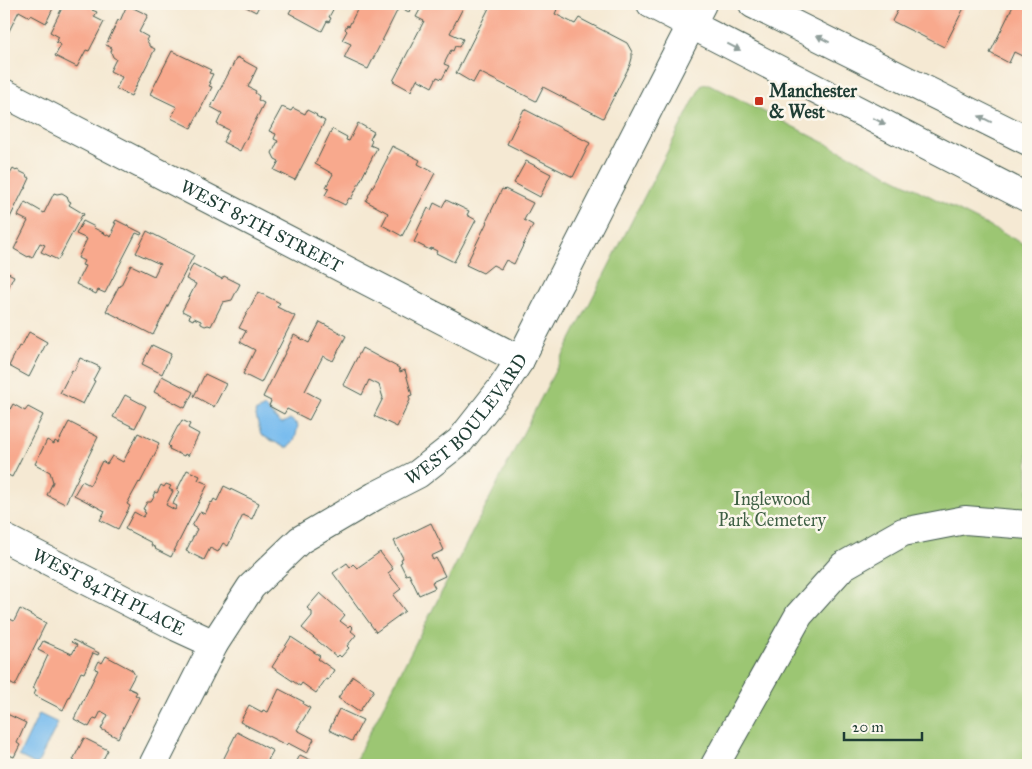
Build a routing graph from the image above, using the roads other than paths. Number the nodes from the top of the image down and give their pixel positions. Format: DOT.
graph roads {
  1 [pos="651,4"];
  2 [pos="752,4"];
  3 [pos="697,14"];
  4 [pos="4,93"];
  5 [pos="1028,141"];
  6 [pos="1028,198"];
  7 [pos="520,360"];
  8 [pos="1028,525"];
  9 [pos="4,538"];
  10 [pos="214,644"];
  11 [pos="153,765"];
  12 [pos="715,765"];
  1 -- 3 [label="street"];
  5 -- 2 [label="street, one-way"];
  3 -- 6 [label="street, one-way"];
  3 -- 7 [label="street, WEST BOULEVARD"];
  4 -- 7 [label="street, WEST 85TH STREET"];
  7 -- 10 [label="street, WEST BOULEVARD"];
  8 -- 12 [label="street"];
  9 -- 10 [label="street, WEST 84TH PLACE"];
  10 -- 11 [label="street, WEST BOULEVARD"];
}
